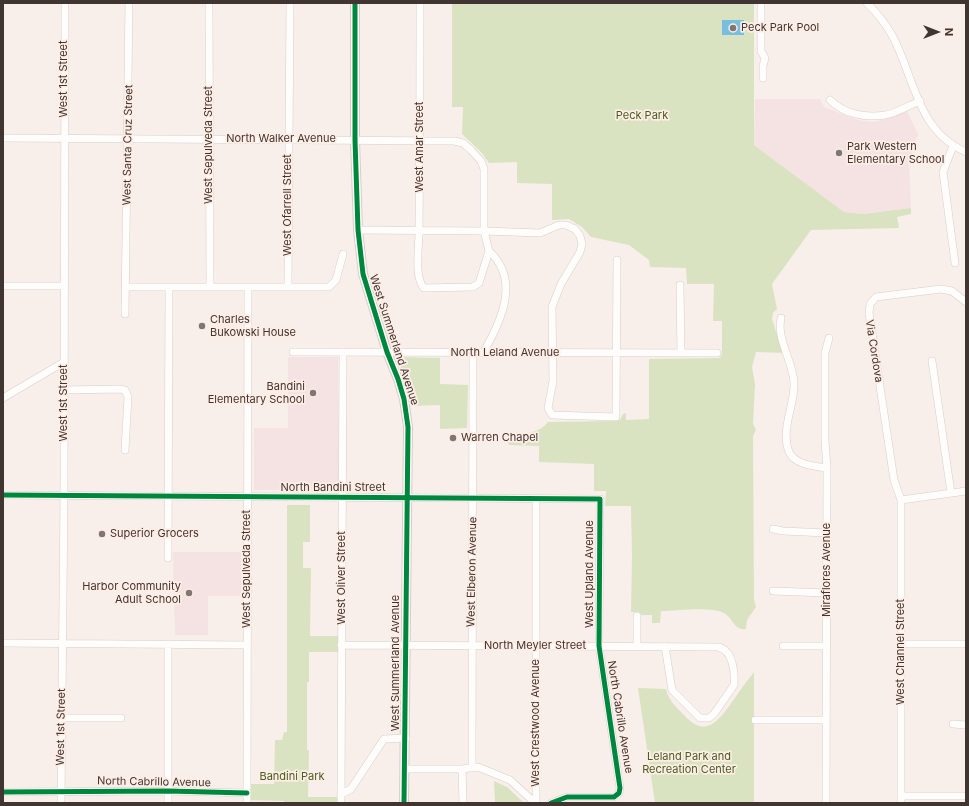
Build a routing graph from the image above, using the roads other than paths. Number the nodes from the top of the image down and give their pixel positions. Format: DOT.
graph roads {
  1 [pos="64,3"];
  2 [pos="129,3"];
  3 [pos="209,3"];
  4 [pos="290,3"];
  5 [pos="355,3"];
  6 [pos="420,3"];
  7 [pos="761,3"];
  8 [pos="866,3"];
  9 [pos="762,78"];
  10 [pos="830,100"];
  11 [pos="920,101"];
  12 [pos="3,138"];
  13 [pos="128,139"];
  14 [pos="209,139"];
  15 [pos="288,139"];
  16 [pos="64,140"];
  17 [pos="355,140"];
  18 [pos="420,141"];
  19 [pos="953,146"];
  20 [pos="966,152"];
  21 [pos="358,230"];
  22 [pos="420,230"];
  23 [pos="484,231"];
  24 [pos="489,251"];
  25 [pos="343,254"];
  26 [pos="617,260"];
  27 [pos="955,263"];
  28 [pos="3,286"];
  29 [pos="64,286"];
  30 [pos="680,286"];
  31 [pos="126,287"];
  32 [pos="169,287"];
  33 [pos="210,287"];
  34 [pos="248,287"];
  35 [pos="288,287"];
  36 [pos="966,302"];
  37 [pos="126,314"];
  38 [pos="781,318"];
  39 [pos="830,338"];
  40 [pos="293,352"];
  41 [pos="343,352"];
  42 [pos="387,352"];
  43 [pos="473,352"];
  44 [pos="483,353"];
  45 [pos="554,353"];
  46 [pos="617,353"];
  47 [pos="681,353"];
  48 [pos="717,353"];
  49 [pos="932,361"];
  50 [pos="64,362"];
  51 [pos="64,390"];
  52 [pos="3,398"];
  53 [pos="125,450"];
  54 [pos="827,468"];
  55 [pos="966,491"];
  56 [pos="951,493"];
  57 [pos="3,495"];
  58 [pos="64,496"];
  59 [pos="169,496"];
  60 [pos="247,498"];
  61 [pos="342,498"];
  62 [pos="407,498"];
  63 [pos="473,498"];
  64 [pos="536,499"];
  65 [pos="901,500"];
  66 [pos="600,501"];
  67 [pos="773,529"];
  68 [pos="827,532"];
  69 [pos="168,558"];
  70 [pos="773,591"];
  71 [pos="827,592"];
  72 [pos="637,616"];
  73 [pos="3,643"];
  74 [pos="63,643"];
  75 [pos="168,644"];
  76 [pos="901,644"];
  77 [pos="966,644"];
  78 [pos="247,645"];
  79 [pos="341,645"];
  80 [pos="406,646"];
  81 [pos="471,646"];
  82 [pos="599,646"];
  83 [pos="637,646"];
  84 [pos="664,646"];
  85 [pos="783,646"];
  86 [pos="826,646"];
  87 [pos="535,647"];
  88 [pos="61,718"];
  89 [pos="121,718"];
  90 [pos="755,720"];
  91 [pos="826,720"];
  92 [pos="953,724"];
  93 [pos="966,725"];
  94 [pos="406,738"];
  95 [pos="472,766"];
  96 [pos="406,769"];
  97 [pos="462,769"];
  98 [pos="61,791"];
  99 [pos="168,791"];
  100 [pos="3,792"];
  101 [pos="247,793"];
  102 [pos="341,794"];
  103 [pos="966,796"];
  104 [pos="901,799"];
  105 [pos="61,803"];
  106 [pos="168,803"];
  107 [pos="247,803"];
  108 [pos="341,803"];
  109 [pos="404,803"];
  110 [pos="463,803"];
  111 [pos="536,803"];
  112 [pos="551,803"];
  113 [pos="826,803"];
  1 -- 16 [label="street, West 1st Street"];
  2 -- 13 [label="street, West Santa Cruz Street"];
  3 -- 14 [label="street, West Sepulveda Street"];
  4 -- 15 [label="street, West Ofarrell Street"];
  5 -- 17 [label="main road, West Summerland Avenue"];
  6 -- 18 [label="street, West Amar Street"];
  7 -- 9 [label="street"];
  8 -- 11 [label="street"];
  10 -- 11 [label="street"];
  11 -- 19 [label="street"];
  12 -- 16 [label="street, North Walker Avenue"];
  13 -- 14 [label="street, North Walker Avenue"];
  13 -- 16 [label="street, North Walker Avenue"];
  13 -- 31 [label="street, West Santa Cruz Street"];
  14 -- 15 [label="street, North Walker Avenue"];
  14 -- 33 [label="street, West Sepulveda Street"];
  15 -- 17 [label="street, North Walker Avenue"];
  15 -- 35 [label="street, West Ofarrell Street"];
  16 -- 29 [label="street, West 1st Street"];
  17 -- 18 [label="street, North Walker Avenue"];
  17 -- 21 [label="main road, West Summerland Avenue"];
  18 -- 22 [label="street, West Amar Street"];
  18 -- 23 [label="street, North Walker Avenue"];
  19 -- 20 [label="street"];
  19 -- 27 [label="street"];
  21 -- 22 [label="street"];
  21 -- 42 [label="main road, West Summerland Avenue"];
  22 -- 23 [label="street"];
  22 -- 24 [label="street, West Amar Street"];
  23 -- 24 [label="street"];
  23 -- 45 [label="street"];
  24 -- 44 [label="street"];
  25 -- 35 [label="street"];
  26 -- 46 [label="street"];
  28 -- 29 [label="street"];
  29 -- 50 [label="street, West 1st Street"];
  30 -- 47 [label="street"];
  31 -- 32 [label="street"];
  31 -- 37 [label="street, West Santa Cruz Street"];
  32 -- 33 [label="street"];
  32 -- 59 [label="street"];
  33 -- 34 [label="street"];
  34 -- 35 [label="street"];
  34 -- 60 [label="street, West Sepulveda Street"];
  36 -- 65 [label="street, Via Cordova"];
  38 -- 54 [label="street"];
  39 -- 54 [label="street, Miraflores Avenue"];
  40 -- 41 [label="street, North Leland Avenue"];
  41 -- 42 [label="street, North Leland Avenue"];
  41 -- 61 [label="street, West Oliver Street"];
  42 -- 43 [label="street, North Leland Avenue"];
  42 -- 62 [label="main road, West Summerland Avenue"];
  43 -- 44 [label="street, North Leland Avenue"];
  43 -- 63 [label="street, West Elberon Avenue"];
  44 -- 45 [label="street, North Leland Avenue"];
  45 -- 46 [label="street, North Leland Avenue"];
  45 -- 46 [label="street"];
  46 -- 47 [label="street, North Leland Avenue"];
  47 -- 48 [label="street, North Leland Avenue"];
  49 -- 56 [label="street"];
  50 -- 51 [label="street, West 1st Street"];
  50 -- 52 [label="street"];
  51 -- 53 [label="street"];
  51 -- 58 [label="street, West 1st Street"];
  54 -- 68 [label="street, Miraflores Avenue"];
  55 -- 56 [label="street"];
  56 -- 65 [label="street"];
  57 -- 58 [label="street, North Bandini Street"];
  58 -- 59 [label="street, North Bandini Street"];
  58 -- 74 [label="street, West 1st Street"];
  59 -- 60 [label="street, North Bandini Street"];
  59 -- 69 [label="street"];
  60 -- 61 [label="street, North Bandini Street"];
  60 -- 78 [label="street, West Sepulveda Street"];
  61 -- 62 [label="street, North Bandini Street"];
  61 -- 79 [label="street, West Oliver Street"];
  62 -- 63 [label="street, North Bandini Street"];
  62 -- 80 [label="main road, West Summerland Avenue"];
  63 -- 64 [label="street, North Bandini Street"];
  63 -- 81 [label="street, West Elberon Avenue"];
  64 -- 66 [label="street, North Bandini Street"];
  64 -- 87 [label="street, West Crestwood Avenue"];
  65 -- 76 [label="street, West Channel Street"];
  66 -- 82 [label="street, West Upland Avenue"];
  67 -- 68 [label="street"];
  68 -- 71 [label="street, Miraflores Avenue"];
  70 -- 71 [label="street"];
  71 -- 86 [label="street, Miraflores Avenue"];
  72 -- 83 [label="street"];
  73 -- 74 [label="street"];
  74 -- 75 [label="street"];
  74 -- 88 [label="street, West 1st Street"];
  75 -- 78 [label="street"];
  75 -- 99 [label="street"];
  76 -- 77 [label="street"];
  76 -- 104 [label="street, West Channel Street"];
  78 -- 101 [label="street, West Sepulveda Street"];
  79 -- 80 [label="street, North Meyler Street"];
  79 -- 102 [label="street, West Oliver Street"];
  80 -- 81 [label="street, North Meyler Street"];
  80 -- 94 [label="main road, West Summerland Avenue"];
  81 -- 87 [label="street, North Meyler Street"];
  81 -- 95 [label="street, West Elberon Avenue"];
  82 -- 83 [label="street, North Meyler Street"];
  82 -- 87 [label="street, North Meyler Street"];
  82 -- 112 [label="street, North Cabrillo Avenue"];
  83 -- 84 [label="street, North Meyler Street"];
  84 -- 84 [label="street, North Meyler Street"];
  85 -- 86 [label="street"];
  86 -- 91 [label="street, Miraflores Avenue"];
  87 -- 111 [label="street, West Crestwood Avenue"];
  88 -- 89 [label="street"];
  88 -- 98 [label="street, West 1st Street"];
  90 -- 91 [label="street"];
  91 -- 113 [label="street, Miraflores Avenue"];
  92 -- 93 [label="street"];
  94 -- 96 [label="main road, West Summerland Avenue"];
  94 -- 102 [label="street"];
  95 -- 97 [label="street"];
  95 -- 111 [label="street"];
  96 -- 97 [label="street"];
  96 -- 109 [label="main road, West Summerland Avenue"];
  97 -- 110 [label="street"];
  98 -- 99 [label="street, North Cabrillo Avenue"];
  98 -- 100 [label="street, North Cabrillo Avenue"];
  98 -- 105 [label="street, West 1st Street"];
  99 -- 101 [label="street, North Cabrillo Avenue"];
  99 -- 106 [label="street"];
  101 -- 107 [label="street, West Sepulveda Street"];
  102 -- 108 [label="street, West Oliver Street"];
  103 -- 104 [label="street"];
}
